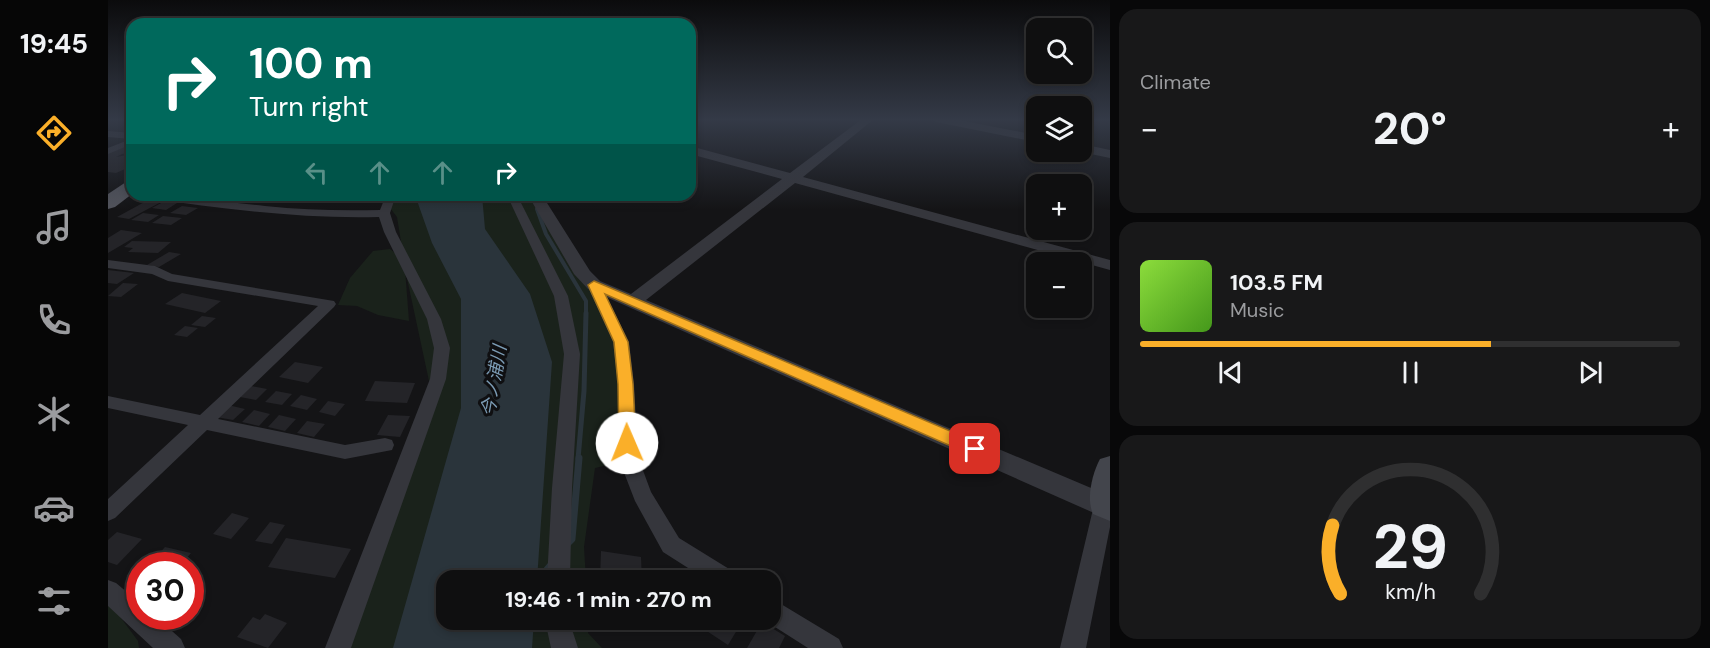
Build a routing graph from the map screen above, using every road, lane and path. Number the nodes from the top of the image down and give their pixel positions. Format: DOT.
graph roads {
  1 [pos="830,149"];
  2 [pos="1092,150"];
  3 [pos="696,152"];
  4 [pos="1110,154"];
  5 [pos="793,178"];
  6 [pos="126,192"];
  7 [pos="192,201"];
  8 [pos="211,201"];
  9 [pos="389,201"];
  10 [pos="515,201"];
  11 [pos="539,201"];
  12 [pos="108,203"];
  13 [pos="207,203"];
  14 [pos="384,213"];
  15 [pos="108,264"];
  16 [pos="1110,265"];
  17 [pos="594,285"];
  18 [pos="634,301"];
  19 [pos="108,402"];
  20 [pos="203,422"];
  21 [pos="385,445"];
  22 [pos="1110,467"];
  23 [pos="1107,506"];
  24 [pos="108,512"];
  25 [pos="559,570"];
  26 [pos="710,570"];
  27 [pos="108,591"];
  28 [pos="781,616"];
  29 [pos="559,630"];
  30 [pos="172,648"];
  31 [pos="338,648"];
  32 [pos="565,648"];
  33 [pos="830,648"];
  34 [pos="1073,648"];
  1 -- 5 [label="street"];
  2 -- 4 [label="street"];
  3 -- 5 [label="street"];
  5 -- 16 [label="street"];
  5 -- 18 [label="street"];
  6 -- 12 [label="main road"];
  7 -- 13 [label="street"];
  8 -- 13 [label="street"];
  9 -- 14 [label="street"];
  10 -- 25 [label="street"];
  11 -- 17 [label="street"];
  13 -- 14 [label="street"];
  14 -- 31 [label="street"];
  15 -- 20 [label="street"];
  17 -- 18 [label="street"];
  17 -- 26 [label="street"];
  18 -- 23 [label="street"];
  19 -- 20 [label="street"];
  20 -- 21 [label="street"];
  20 -- 24 [label="street"];
  22 -- 23 [label="main road"];
  23 -- 34 [label="street"];
  27 -- 30 [label="street"];
  28 -- 33 [label="street"];
  29 -- 32 [label="street"];
}
